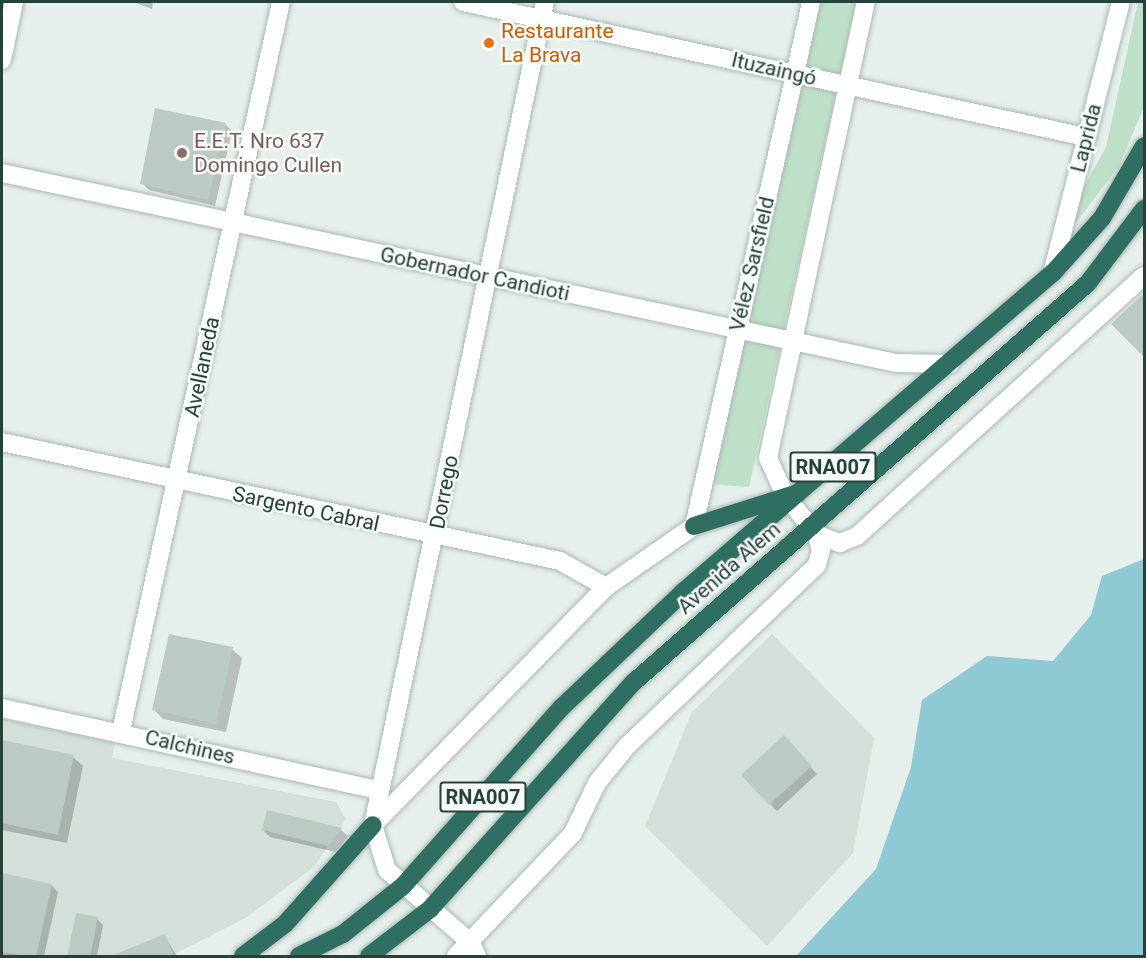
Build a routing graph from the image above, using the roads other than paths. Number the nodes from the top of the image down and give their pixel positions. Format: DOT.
graph roads {
  1 [pos="14,2"];
  2 [pos="281,2"];
  3 [pos="463,2"];
  4 [pos="811,2"];
  5 [pos="866,2"];
  6 [pos="1121,2"];
  7 [pos="543,9"];
  8 [pos="2,60"];
  9 [pos="796,74"];
  10 [pos="848,86"];
  11 [pos="1086,137"];
  12 [pos="1144,146"];
  13 [pos="2,174"];
  14 [pos="1144,209"];
  15 [pos="232,222"];
  16 [pos="1139,222"];
  17 [pos="1052,274"];
  18 [pos="487,276"];
  19 [pos="1144,276"];
  20 [pos="737,329"];
  21 [pos="792,342"];
  22 [pos="950,364"];
  23 [pos="2,442"];
  24 [pos="178,481"];
  25 [pos="788,499"];
  26 [pos="694,526"];
  27 [pos="813,530"];
  28 [pos="435,537"];
  29 [pos="606,587"];
  30 [pos="2,708"];
  31 [pos="121,731"];
  32 [pos="378,790"];
  33 [pos="373,825"];
  34 [pos="404,886"];
  35 [pos="430,909"];
  36 [pos="474,950"];
  37 [pos="243,957"];
  38 [pos="299,957"];
  39 [pos="369,957"];
  40 [pos="456,957"];
  1 -- 8 [label="street"];
  2 -- 15 [label="street, Avellaneda"];
  3 -- 7 [label="street, Ituzaingó"];
  4 -- 9 [label="street, Vélez Sarsfield"];
  5 -- 10 [label="street"];
  6 -- 11 [label="street, Laprida"];
  7 -- 9 [label="street, Ituzaingó"];
  7 -- 18 [label="street, Dorrego"];
  9 -- 10 [label="street, Ituzaingó"];
  9 -- 20 [label="street, Vélez Sarsfield"];
  10 -- 11 [label="street, Ituzaingó"];
  10 -- 21 [label="street"];
  11 -- 17 [label="street, Laprida"];
  12 -- 17 [label="highway, RNA007"];
  13 -- 15 [label="street, Gobernador Candioti"];
  14 -- 16 [label="highway, Avenida Alem"];
  15 -- 18 [label="street, Gobernador Candioti"];
  15 -- 24 [label="street, Avellaneda"];
  16 -- 27 [label="highway, Avenida Alem / RNA007"];
  17 -- 22 [label="highway, Avenida Alem / RNA007"];
  18 -- 20 [label="street, Gobernador Candioti"];
  18 -- 28 [label="street, Dorrego"];
  19 -- 27 [label="street"];
  20 -- 21 [label="street, Gobernador Candioti"];
  20 -- 26 [label="street, Vélez Sarsfield"];
  21 -- 22 [label="street, Gobernador Candioti"];
  21 -- 25 [label="street"];
  22 -- 25 [label="highway, Avenida Alem / RNA007"];
  23 -- 24 [label="street, Sargento Cabral"];
  24 -- 28 [label="street, Sargento Cabral"];
  24 -- 31 [label="street, Avellaneda"];
  25 -- 26 [label="highway"];
  25 -- 27 [label="street"];
  25 -- 34 [label="highway, Avenida Alem / RNA007"];
  26 -- 29 [label="street"];
  27 -- 35 [label="highway, Avenida Alem / RNA007"];
  27 -- 36 [label="street"];
  28 -- 29 [label="street, Sargento Cabral"];
  28 -- 32 [label="street, Dorrego"];
  29 -- 33 [label="street"];
  30 -- 31 [label="street, Calchines"];
  31 -- 32 [label="street, Calchines"];
  32 -- 33 [label="street, Dorrego"];
  33 -- 34 [label="street, Dorrego"];
  33 -- 37 [label="highway"];
  34 -- 35 [label="street, Dorrego"];
  34 -- 38 [label="highway, Avenida Alem / RNA007"];
  35 -- 36 [label="street, Dorrego"];
  35 -- 39 [label="highway, Avenida Alem / RNA007"];
  36 -- 40 [label="street"];
}
